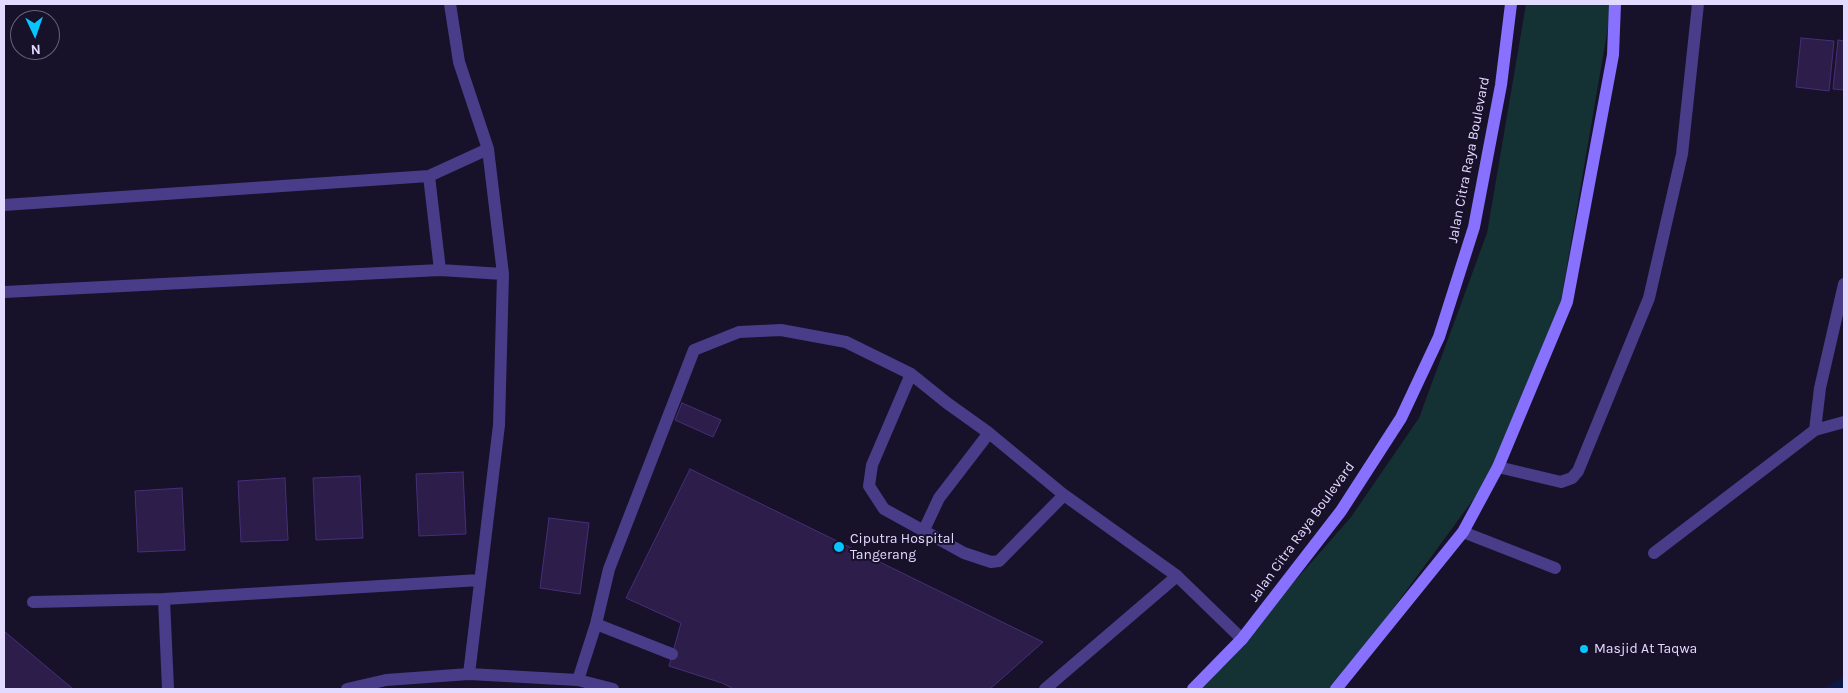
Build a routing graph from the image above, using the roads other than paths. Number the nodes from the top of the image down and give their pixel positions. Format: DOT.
graph roads {
  1 [pos="450,4"];
  2 [pos="1511,4"];
  3 [pos="1616,4"];
  4 [pos="1698,4"];
  5 [pos="488,149"];
  6 [pos="429,176"];
  7 [pos="4,205"];
  8 [pos="440,270"];
  9 [pos="502,274"];
  10 [pos="1844,284"];
  11 [pos="4,292"];
  12 [pos="911,374"];
  13 [pos="1844,422"];
  14 [pos="1815,430"];
  15 [pos="989,433"];
  16 [pos="1498,466"];
  17 [pos="1064,495"];
  18 [pos="924,530"];
  19 [pos="1463,532"];
  20 [pos="1654,553"];
  21 [pos="1555,568"];
  22 [pos="1177,576"];
  23 [pos="480,580"];
  24 [pos="164,599"];
  25 [pos="33,602"];
  26 [pos="596,624"];
  27 [pos="1242,639"];
  28 [pos="672,654"];
  29 [pos="469,674"];
  30 [pos="578,680"];
  31 [pos="168,689"];
  32 [pos="347,689"];
  33 [pos="613,689"];
  34 [pos="1045,689"];
  35 [pos="1193,689"];
  36 [pos="1336,689"];
  1 -- 5 [label="street"];
  2 -- 27 [label="main road, Jalan Citra Raya Boulevard"];
  3 -- 16 [label="main road"];
  4 -- 16 [label="street"];
  5 -- 6 [label="street"];
  5 -- 9 [label="street"];
  6 -- 7 [label="street"];
  6 -- 8 [label="street"];
  8 -- 9 [label="street"];
  8 -- 11 [label="street"];
  9 -- 23 [label="street"];
  10 -- 14 [label="street"];
  12 -- 15 [label="street"];
  12 -- 18 [label="street"];
  12 -- 26 [label="street"];
  13 -- 14 [label="street"];
  14 -- 20 [label="street"];
  15 -- 17 [label="street"];
  15 -- 18 [label="street"];
  16 -- 19 [label="main road"];
  17 -- 18 [label="street"];
  17 -- 22 [label="street"];
  19 -- 21 [label="street"];
  19 -- 36 [label="main road"];
  22 -- 27 [label="street"];
  22 -- 34 [label="street"];
  23 -- 24 [label="street"];
  23 -- 29 [label="street"];
  24 -- 25 [label="street"];
  24 -- 31 [label="street"];
  26 -- 28 [label="street"];
  26 -- 30 [label="street"];
  27 -- 35 [label="main road, Jalan Citra Raya Boulevard"];
  29 -- 30 [label="street"];
  29 -- 32 [label="street"];
  30 -- 33 [label="street"];
}
